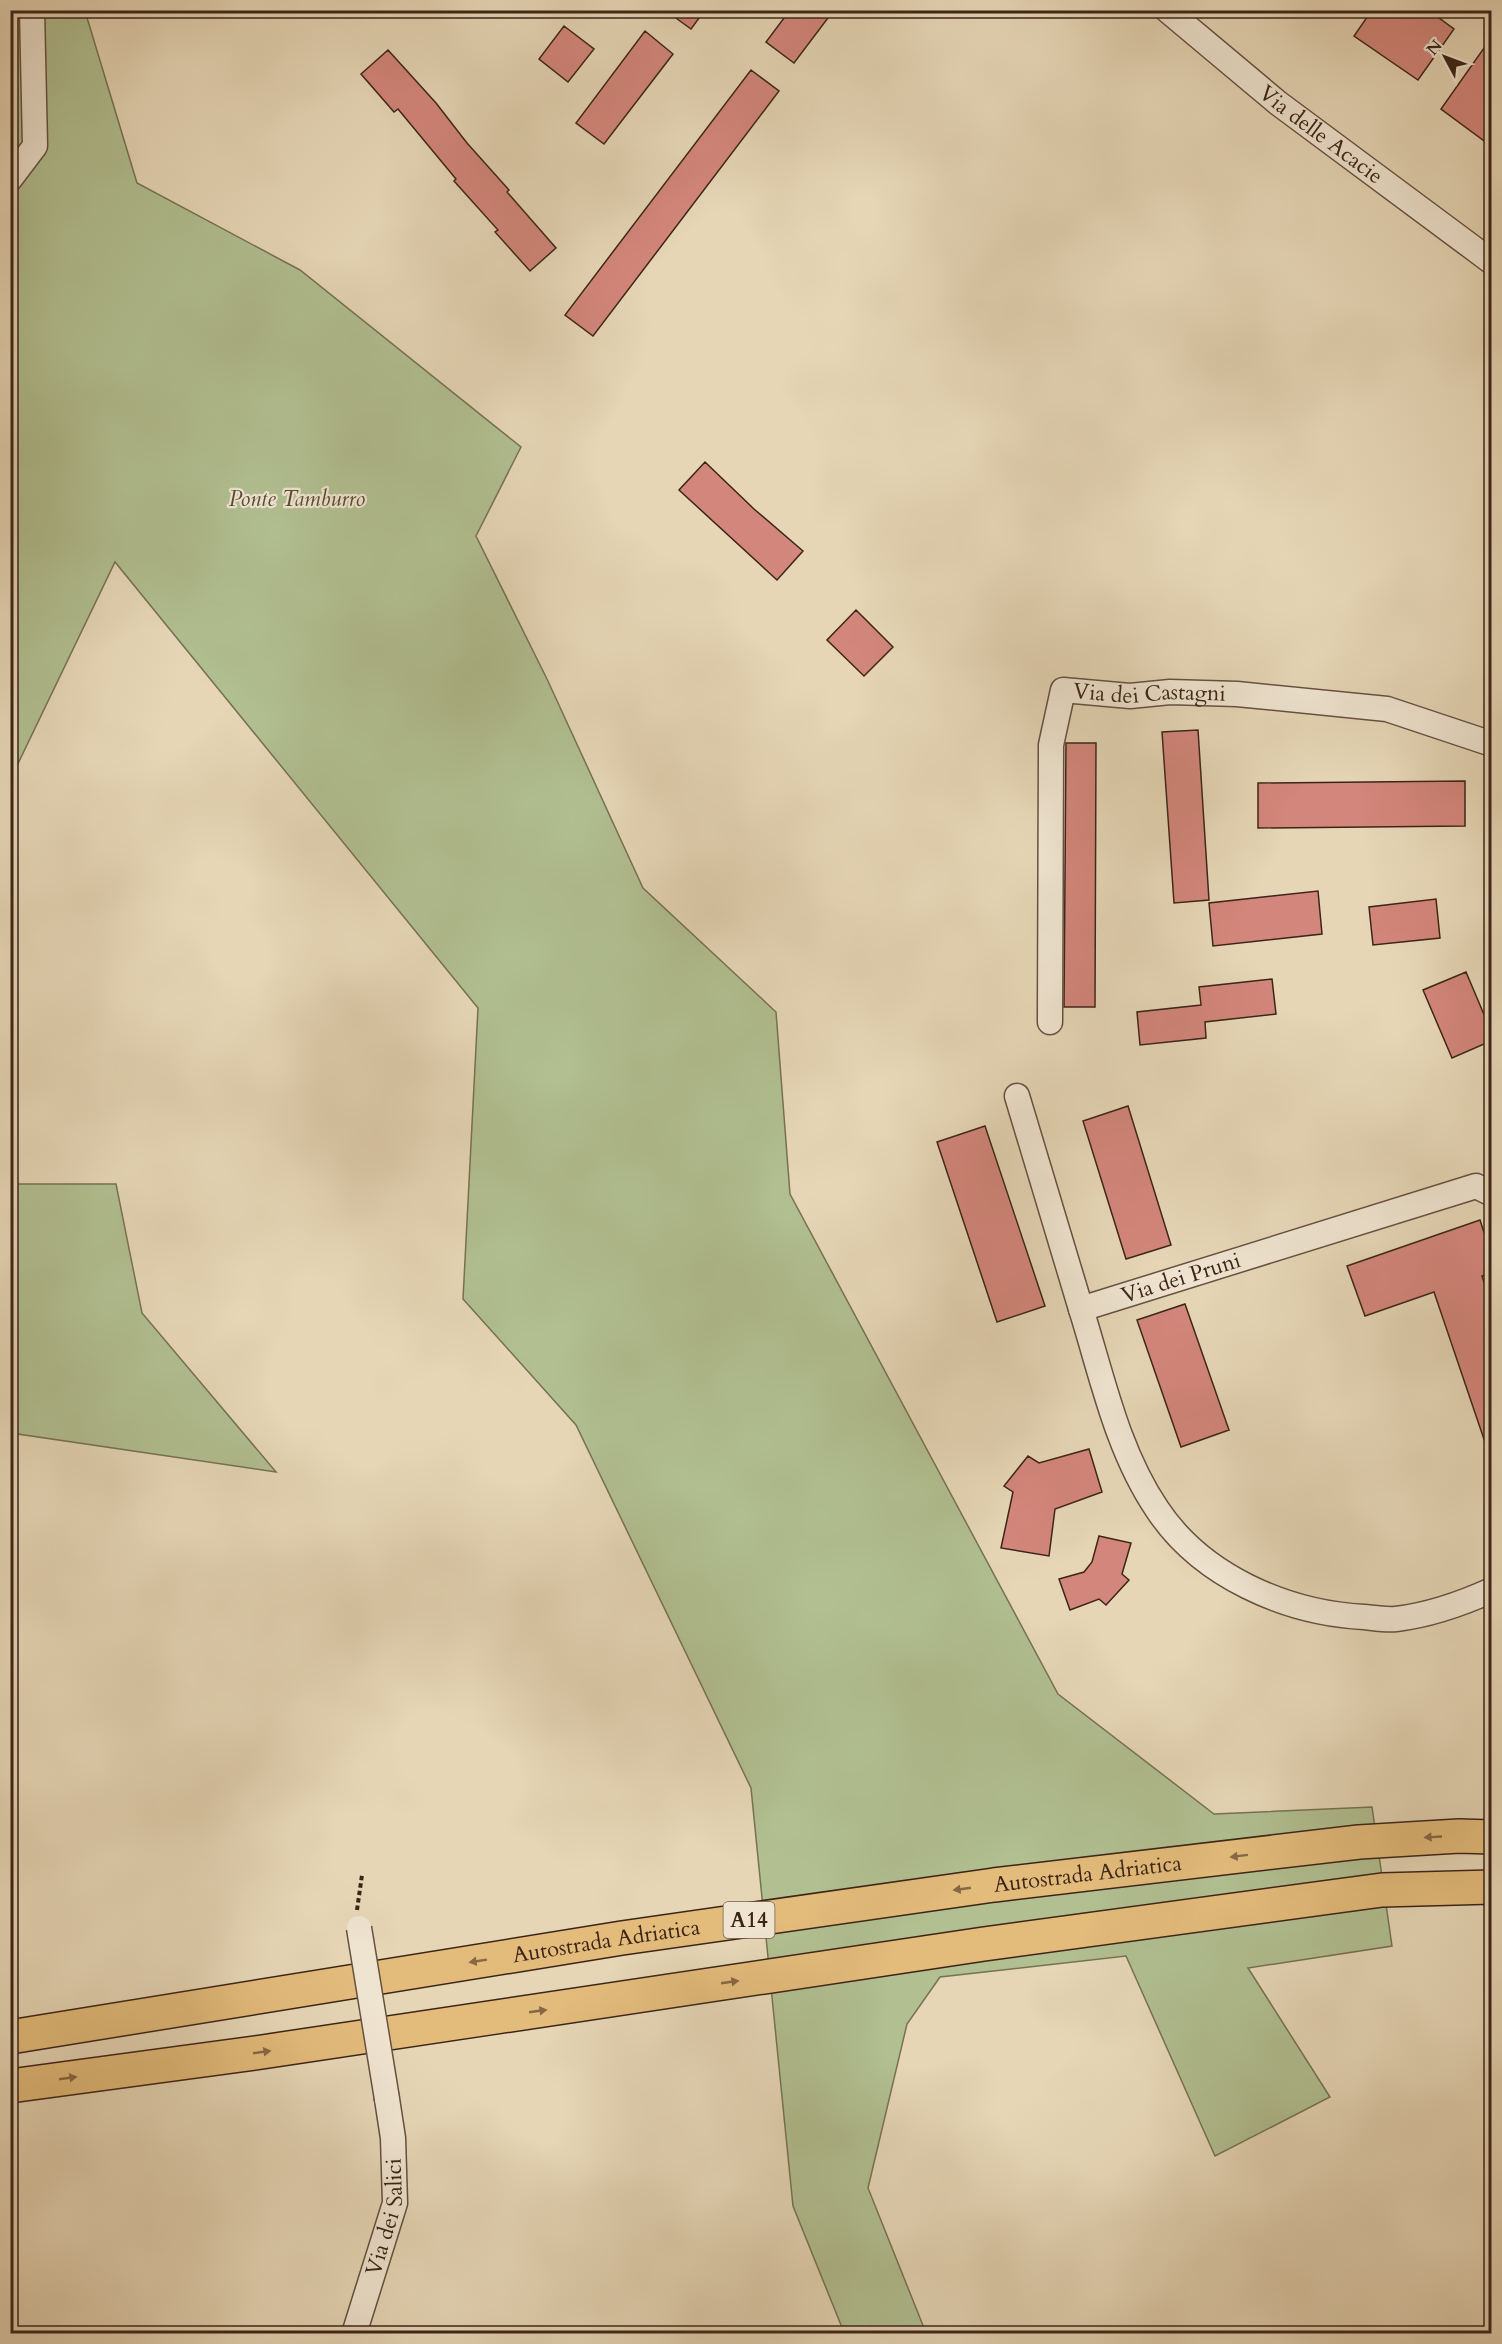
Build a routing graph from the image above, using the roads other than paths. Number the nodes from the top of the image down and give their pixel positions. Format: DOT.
graph roads {
  1 [pos="32,10"];
  2 [pos="1167,10"];
  3 [pos="10,179"];
  4 [pos="1488,256"];
  5 [pos="1491,744"];
  6 [pos="1050,1022"];
  7 [pos="1017,1096"];
  8 [pos="1491,1194"];
  9 [pos="1081,1309"];
  10 [pos="1491,1590"];
  11 [pos="1491,1837"];
  12 [pos="1491,1887"];
  13 [pos="359,1928"];
  14 [pos="10,2037"];
  15 [pos="10,2086"];
  16 [pos="354,2334"];
  1 -- 3 [label="street"];
  2 -- 4 [label="street, Via delle Acacie"];
  5 -- 6 [label="street, Via dei Castagni"];
  7 -- 9 [label="street"];
  8 -- 9 [label="street, Via dei Pruni"];
  9 -- 10 [label="street"];
  11 -- 14 [label="highway, Autostrada Adriatica / A14, one-way"];
  15 -- 12 [label="highway, one-way"];
  13 -- 16 [label="street, Via dei Salici, bridge"];
}
